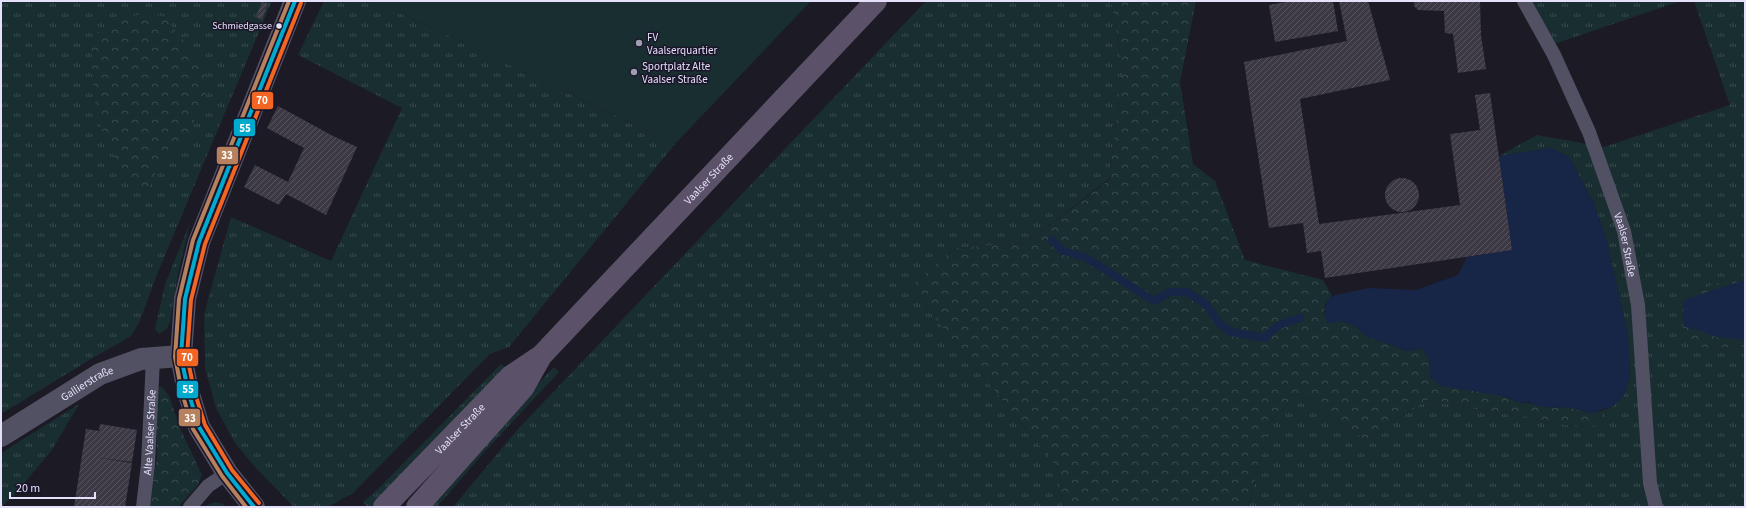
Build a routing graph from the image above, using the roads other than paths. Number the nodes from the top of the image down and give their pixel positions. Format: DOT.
graph roads {
  1 [pos="295,1"];
  2 [pos="876,1"];
  3 [pos="1524,1"];
  4 [pos="182,356"];
  5 [pos="541,356"];
  6 [pos="153,358"];
  7 [pos="1,436"];
  8 [pos="227,474"];
  9 [pos="143,507"];
  10 [pos="190,507"];
  11 [pos="254,507"];
  12 [pos="384,507"];
  13 [pos="417,507"];
  14 [pos="1656,507"];
  1 -- 4 [label="street"];
  2 -- 5 [label="main road, Vaalser Straße"];
  3 -- 14 [label="lane, Vaalser Straße"];
  4 -- 6 [label="street, Gallierstraße"];
  4 -- 8 [label="street"];
  5 -- 12 [label="main road, Vaalser Straße"];
  5 -- 13 [label="main road, Vaalser Straße"];
  6 -- 7 [label="street, Gallierstraße"];
  6 -- 9 [label="lane, Alte Vaalser Straße"];
  8 -- 10 [label="lane"];
  8 -- 11 [label="street"];
}
